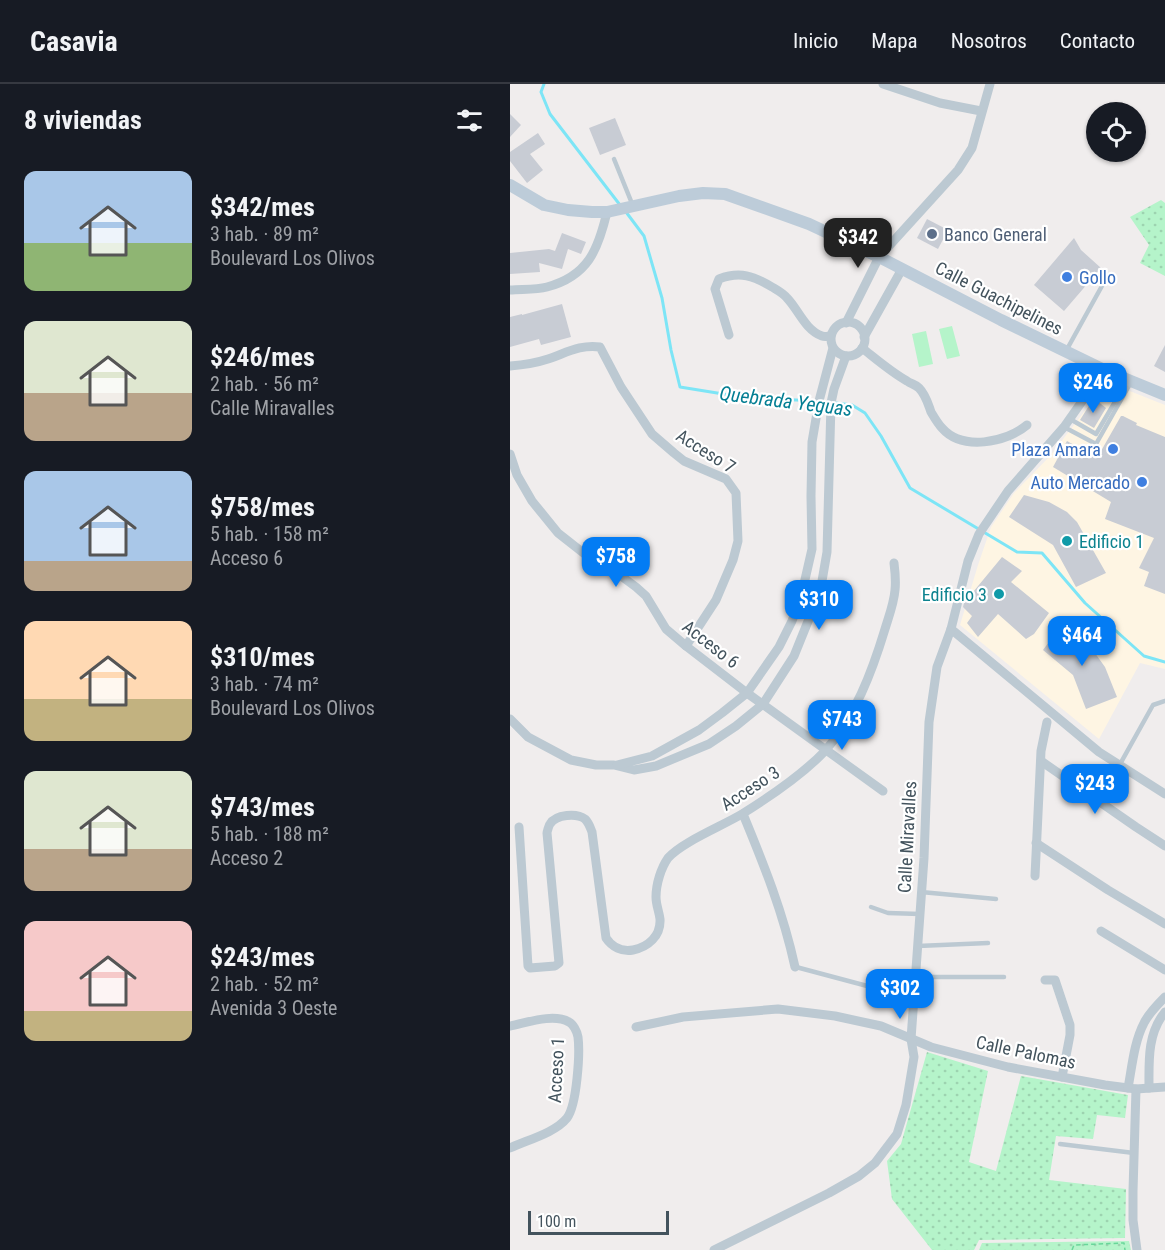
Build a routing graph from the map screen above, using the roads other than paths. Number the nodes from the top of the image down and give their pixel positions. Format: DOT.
graph roads {
  1 [pos="883,84"];
  2 [pos="990,84"];
  3 [pos="981,111"];
  4 [pos="614,159"];
  5 [pos="510,185"];
  6 [pos="622,209"];
  7 [pos="879,257"];
  8 [pos="902,269"];
  9 [pos="1108,275"];
  10 [pos="510,290"];
  11 [pos="846,323"];
  12 [pos="729,335"];
  13 [pos="831,336"];
  14 [pos="864,337"];
  15 [pos="833,348"];
  16 [pos="862,348"];
  17 [pos="1066,351"];
  18 [pos="846,356"];
  19 [pos="510,366"];
  20 [pos="1104,370"];
  21 [pos="1130,381"];
  22 [pos="1165,395"];
  23 [pos="1067,423"];
  24 [pos="1027,425"];
  25 [pos="510,454"];
  26 [pos="811,526"];
  27 [pos="827,531"];
  28 [pos="894,563"];
  29 [pos="951,629"];
  30 [pos="686,646"];
  31 [pos="755,698"];
  32 [pos="1165,701"];
  33 [pos="510,719"];
  34 [pos="1047,722"];
  35 [pos="826,750"];
  36 [pos="1041,761"];
  37 [pos="614,765"];
  38 [pos="1119,766"];
  39 [pos="883,791"];
  40 [pos="1165,794"];
  41 [pos="743,814"];
  42 [pos="519,827"];
  43 [pos="1036,843"];
  44 [pos="1165,846"];
  45 [pos="1035,876"];
  46 [pos="921,892"];
  47 [pos="996,899"];
  48 [pos="871,907"];
  49 [pos="920,914"];
  50 [pos="1165,924"];
  51 [pos="1101,931"];
  52 [pos="988,943"];
  53 [pos="918,946"];
  54 [pos="795,967"];
  55 [pos="1165,970"];
  56 [pos="915,977"];
  57 [pos="1004,977"];
  58 [pos="1045,980"];
  59 [pos="901,995"];
  60 [pos="1165,997"];
  61 [pos="1165,1012"];
  62 [pos="510,1026"];
  63 [pos="636,1027"];
  64 [pos="911,1039"];
  65 [pos="1062,1077"];
  66 [pos="1132,1088"];
  67 [pos="1149,1088"];
  68 [pos="1165,1088"];
  69 [pos="1060,1144"];
  70 [pos="510,1148"];
  71 [pos="1134,1154"];
  72 [pos="714,1250"];
  73 [pos="1137,1250"];
  1 -- 3 [label="street"];
  2 -- 3 [label="street"];
  3 -- 7 [label="street"];
  4 -- 6 [label="lane"];
  5 -- 6 [label="street, Calle Guachipelines"];
  6 -- 7 [label="street, Calle Guachipelines"];
  6 -- 10 [label="street"];
  7 -- 8 [label="street, Calle Guachipelines"];
  7 -- 11 [label="street"];
  8 -- 14 [label="street"];
  8 -- 17 [label="street, Calle Guachipelines"];
  9 -- 17 [label="lane"];
  11 -- 13 [label="street"];
  11 -- 14 [label="street"];
  12 -- 13 [label="street"];
  13 -- 15 [label="street"];
  14 -- 16 [label="street"];
  15 -- 18 [label="street"];
  15 -- 26 [label="street"];
  16 -- 18 [label="street"];
  16 -- 24 [label="street"];
  17 -- 20 [label="street, Calle Guachipelines"];
  18 -- 27 [label="street"];
  19 -- 30 [label="street, Acceso 7"];
  20 -- 21 [label="street, Calle Guachipelines"];
  20 -- 23 [label="street, Calle Miravalles"];
  21 -- 22 [label="street, Calle Guachipelines"];
  21 -- 23 [label="lane"];
  21 -- 23 [label="lane"];
  23 -- 29 [label="street, Calle Miravalles"];
  25 -- 30 [label="street, Acceso 6"];
  26 -- 27 [label="street"];
  26 -- 31 [label="street"];
  27 -- 31 [label="street"];
  28 -- 35 [label="street, Acceso 3"];
  29 -- 38 [label="street"];
  29 -- 46 [label="street, Calle Miravalles"];
  30 -- 31 [label="street, Acceso 6"];
  31 -- 35 [label="street, Acceso 6"];
  31 -- 37 [label="street"];
  31 -- 37 [label="street"];
  32 -- 38 [label="lane"];
  33 -- 37 [label="street"];
  34 -- 36 [label="street"];
  35 -- 39 [label="street, Acceso 6"];
  35 -- 41 [label="street, Acceso 3"];
  36 -- 43 [label="street"];
  36 -- 44 [label="street"];
  38 -- 40 [label="street"];
  41 -- 42 [label="street, Acceso 3"];
  41 -- 54 [label="street"];
  43 -- 45 [label="street"];
  43 -- 50 [label="street"];
  46 -- 47 [label="lane"];
  46 -- 49 [label="street, Calle Miravalles"];
  48 -- 49 [label="lane"];
  49 -- 53 [label="street, Calle Miravalles"];
  51 -- 55 [label="street"];
  52 -- 53 [label="lane"];
  53 -- 56 [label="street, Calle Miravalles"];
  54 -- 59 [label="lane"];
  56 -- 57 [label="lane"];
  56 -- 64 [label="street, Calle Miravalles"];
  58 -- 65 [label="street"];
  60 -- 66 [label="street"];
  61 -- 67 [label="street"];
  62 -- 70 [label="street, Acceso 1"];
  63 -- 64 [label="street, Calle Palomas"];
  64 -- 65 [label="street, Calle Palomas"];
  64 -- 72 [label="street, Calle Miravalles"];
  65 -- 66 [label="street, Calle Palomas"];
  66 -- 67 [label="street, Calle Palomas"];
  66 -- 71 [label="street"];
  67 -- 68 [label="street, Calle Palomas"];
  69 -- 71 [label="lane"];
  71 -- 73 [label="street"];
}
